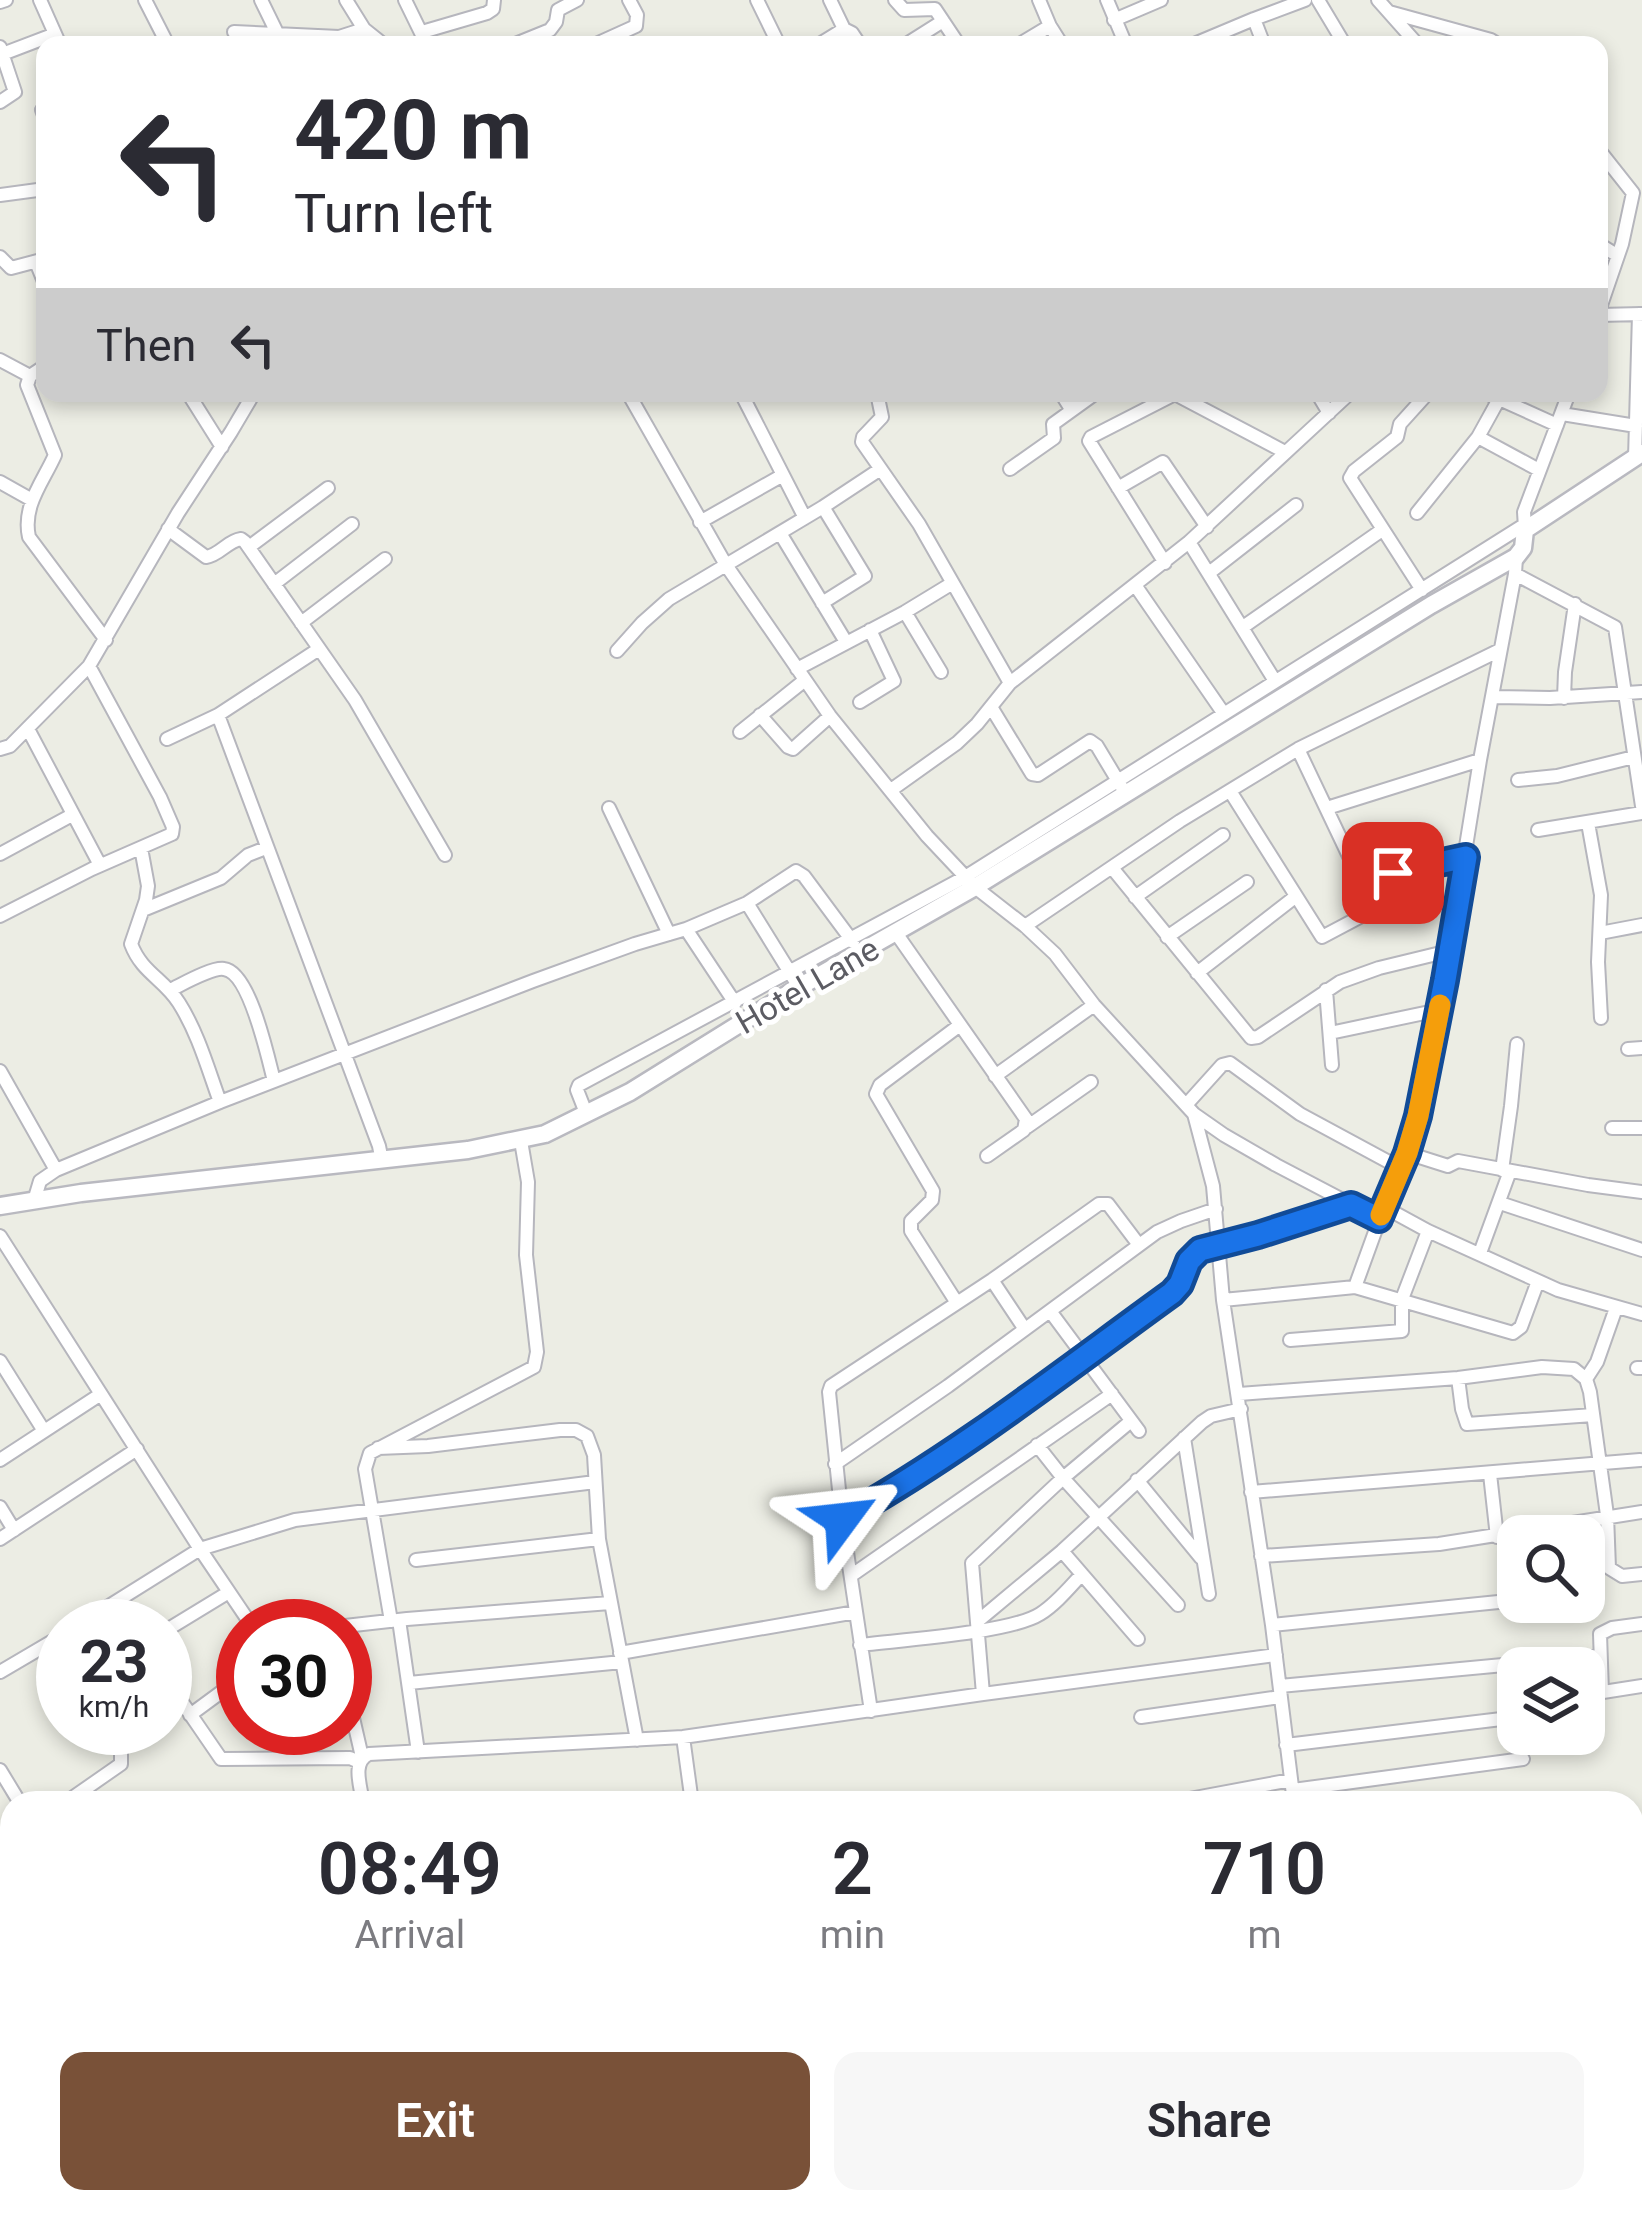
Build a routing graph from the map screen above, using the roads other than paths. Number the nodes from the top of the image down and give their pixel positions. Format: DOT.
graph roads {
  1 [pos="40,0"];
  2 [pos="145,0"];
  3 [pos="260,0"];
  4 [pos="346,0"];
  5 [pos="494,0"];
  6 [pos="577,0"];
  7 [pos="629,0"];
  8 [pos="757,0"];
  9 [pos="830,0"];
  10 [pos="896,0"];
  11 [pos="1039,0"];
  12 [pos="1107,0"];
  13 [pos="1161,0"];
  14 [pos="1305,0"];
  15 [pos="1318,0"];
  16 [pos="1378,0"];
  17 [pos="406,1"];
  18 [pos="1274,5"];
  19 [pos="1389,12"];
  20 [pos="1254,19"];
  21 [pos="1114,20"];
  22 [pos="943,21"];
  23 [pos="1050,26"];
  24 [pos="364,29"];
  25 [pos="844,29"];
  26 [pos="234,32"];
  27 [pos="56,36"];
  28 [pos="163,36"];
  29 [pos="260,36"];
  30 [pos="278,36"];
  31 [pos="345,36"];
  32 [pos="373,36"];
  33 [pos="423,36"];
  34 [pos="436,36"];
  35 [pos="535,36"];
  36 [pos="614,36"];
  37 [pos="774,36"];
  38 [pos="833,36"];
  39 [pos="854,36"];
  40 [pos="919,36"];
  41 [pos="953,36"];
  42 [pos="1033,36"];
  43 [pos="1056,36"];
  44 [pos="1122,36"];
  45 [pos="1213,36"];
  46 [pos="1261,36"];
  47 [pos="1340,36"];
  48 [pos="1410,36"];
  49 [pos="1476,36"];
  50 [pos="36,44"];
  51 [pos="1,52"];
  52 [pos="0,102"];
  53 [pos="1608,161"];
  54 [pos="36,190"];
  55 [pos="0,194"];
  56 [pos="1637,243"];
  57 [pos="1608,247"];
  58 [pos="1620,250"];
  59 [pos="0,257"];
  60 [pos="36,262"];
  61 [pos="1608,286"];
  62 [pos="1608,313"];
  63 [pos="1640,314"];
  64 [pos="0,360"];
  65 [pos="36,372"];
  66 [pos="31,376"];
  67 [pos="194,402"];
  68 [pos="249,402"];
  69 [pos="633,402"];
  70 [pos="746,402"];
  71 [pos="879,402"];
  72 [pos="1067,402"];
  73 [pos="1082,402"];
  74 [pos="1158,402"];
  75 [pos="1192,402"];
  76 [pos="1322,402"];
  77 [pos="1341,402"];
  78 [pos="1420,402"];
  79 [pos="1491,402"];
  80 [pos="1505,402"];
  81 [pos="1523,402"];
  82 [pos="1566,402"];
  83 [pos="1071,409"];
  84 [pos="1520,409"];
  85 [pos="1329,413"];
  86 [pos="1560,420"];
  87 [pos="1636,426"];
  88 [pos="1478,437"];
  89 [pos="222,447"];
  90 [pos="1285,452"];
  91 [pos="1638,456"];
  92 [pos="879,470"];
  93 [pos="1010,470"];
  94 [pos="1540,470"];
  95 [pos="783,475"];
  96 [pos="0,482"];
  97 [pos="328,488"];
  98 [pos="1118,488"];
  99 [pos="32,500"];
  100 [pos="1296,505"];
  101 [pos="823,507"];
  102 [pos="1417,513"];
  103 [pos="805,518"];
  104 [pos="700,522"];
  105 [pos="352,524"];
  106 [pos="1207,527"];
  107 [pos="168,529"];
  108 [pos="1382,530"];
  109 [pos="780,533"];
  110 [pos="1189,542"];
  111 [pos="1521,544"];
  112 [pos="249,547"];
  113 [pos="385,559"];
  114 [pos="1165,563"];
  115 [pos="726,565"];
  116 [pos="1209,573"];
  117 [pos="274,584"];
  118 [pos="951,584"];
  119 [pos="1135,585"];
  120 [pos="1422,590"];
  121 [pos="822,602"];
  122 [pos="1575,604"];
  123 [pos="905,612"];
  124 [pos="301,623"];
  125 [pos="1243,627"];
  126 [pos="870,630"];
  127 [pos="106,640"];
  128 [pos="846,642"];
  129 [pos="319,649"];
  130 [pos="1500,650"];
  131 [pos="616,651"];
  132 [pos="88,666"];
  133 [pos="941,671"];
  134 [pos="801,675"];
  135 [pos="1275,681"];
  136 [pos="1010,683"];
  137 [pos="1642,692"];
  138 [pos="1625,694"];
  139 [pos="1493,697"];
  140 [pos="1564,698"];
  141 [pos="860,702"];
  142 [pos="991,707"];
  143 [pos="1224,714"];
  144 [pos="218,715"];
  145 [pos="760,716"];
  146 [pos="830,716"];
  147 [pos="28,728"];
  148 [pos="740,732"];
  149 [pos="167,739"];
  150 [pos="0,749"];
  151 [pos="1298,749"];
  152 [pos="1634,757"];
  153 [pos="1480,760"];
  154 [pos="1518,780"];
  155 [pos="1123,788"];
  156 [pos="891,790"];
  157 [pos="1230,790"];
  158 [pos="609,808"];
  159 [pos="1327,808"];
  160 [pos="1642,809"];
  161 [pos="72,815"];
  162 [pos="1588,823"];
  163 [pos="1538,830"];
  164 [pos="1223,836"];
  165 [pos="141,848"];
  166 [pos="266,848"];
  167 [pos="0,854"];
  168 [pos="445,855"];
  169 [pos="1466,857"];
  170 [pos="100,865"];
  171 [pos="1113,869"];
  172 [pos="970,882"];
  173 [pos="1247,882"];
  174 [pos="1135,897"];
  175 [pos="1295,897"];
  176 [pos="747,903"];
  177 [pos="142,910"];
  178 [pos="1373,910"];
  179 [pos="0,916"];
  180 [pos="1025,926"];
  181 [pos="1642,926"];
  182 [pos="686,929"];
  183 [pos="896,933"];
  184 [pos="1600,933"];
  185 [pos="669,934"];
  186 [pos="1168,937"];
  187 [pos="855,945"];
  188 [pos="1449,951"];
  189 [pos="1197,973"];
  190 [pos="794,980"];
  191 [pos="170,990"];
  192 [pos="1326,990"];
  193 [pos="735,1003"];
  194 [pos="1094,1005"];
  195 [pos="1439,1010"];
  196 [pos="1601,1018"];
  197 [pos="960,1025"];
  198 [pos="1330,1034"];
  199 [pos="1516,1044"];
  200 [pos="344,1053"];
  201 [pos="1332,1065"];
  202 [pos="0,1071"];
  203 [pos="995,1076"];
  204 [pos="274,1081"];
  205 [pos="1091,1082"];
  206 [pos="220,1102"];
  207 [pos="583,1105"];
  208 [pos="1190,1110"];
  209 [pos="1027,1126"];
  210 [pos="1612,1128"];
  211 [pos="1642,1129"];
  212 [pos="521,1141"];
  213 [pos="380,1153"];
  214 [pos="1407,1153"];
  215 [pos="987,1156"];
  216 [pos="1400,1168"];
  217 [pos="56,1170"];
  218 [pos="1506,1170"];
  219 [pos="1642,1192"];
  220 [pos="35,1194"];
  221 [pos="1500,1203"];
  222 [pos="1351,1205"];
  223 [pos="0,1206"];
  224 [pos="1216,1209"];
  225 [pos="1382,1213"];
  226 [pos="1428,1231"];
  227 [pos="0,1236"];
  228 [pos="1139,1244"];
  229 [pos="1217,1246"];
  230 [pos="1642,1250"];
  231 [pos="1480,1253"];
  232 [pos="16,1261"];
  233 [pos="0,1270"];
  234 [pos="992,1280"];
  235 [pos="1538,1281"];
  236 [pos="1355,1287"];
  237 [pos="1402,1299"];
  238 [pos="1223,1300"];
  239 [pos="957,1303"];
  240 [pos="1616,1308"];
  241 [pos="1050,1310"];
  242 [pos="1642,1313"];
  243 [pos="1024,1328"];
  244 [pos="1290,1340"];
  245 [pos="1084,1357"];
  246 [pos="0,1360"];
  247 [pos="1458,1378"];
  248 [pos="1586,1378"];
  249 [pos="5,1379"];
  250 [pos="100,1394"];
  251 [pos="1112,1394"];
  252 [pos="1239,1394"];
  253 [pos="1241,1409"];
  254 [pos="1593,1415"];
  255 [pos="44,1431"];
  256 [pos="1184,1438"];
  257 [pos="1037,1445"];
  258 [pos="377,1448"];
  259 [pos="137,1449"];
  260 [pos="0,1460"];
  261 [pos="1640,1460"];
  262 [pos="835,1464"];
  263 [pos="1601,1465"];
  264 [pos="1490,1474"];
  265 [pos="1063,1478"];
  266 [pos="1137,1480"];
  267 [pos="595,1482"];
  268 [pos="1251,1492"];
  269 [pos="0,1507"];
  270 [pos="371,1510"];
  271 [pos="1642,1511"];
  272 [pos="1606,1515"];
  273 [pos="1097,1516"];
  274 [pos="842,1519"];
  275 [pos="14,1530"];
  276 [pos="1497,1537"];
  277 [pos="0,1539"];
  278 [pos="599,1539"];
  279 [pos="200,1549"];
  280 [pos="1062,1551"];
  281 [pos="1261,1556"];
  282 [pos="416,1560"];
  283 [pos="1204,1562"];
  284 [pos="1082,1574"];
  285 [pos="1642,1574"];
  286 [pos="852,1575"];
  287 [pos="230,1592"];
  288 [pos="1209,1594"];
  289 [pos="120,1599"];
  290 [pos="235,1599"];
  291 [pos="1497,1602"];
  292 [pos="610,1603"];
  293 [pos="1178,1605"];
  294 [pos="856,1612"];
  295 [pos="192,1615"];
  296 [pos="395,1620"];
  297 [pos="372,1623"];
  298 [pos="1272,1624"];
  299 [pos="1642,1624"];
  300 [pos="979,1625"];
  301 [pos="1138,1639"];
  302 [pos="860,1646"];
  303 [pos="1598,1647"];
  304 [pos="36,1651"];
  305 [pos="1276,1655"];
  306 [pos="621,1657"];
  307 [pos="1497,1669"];
  308 [pos="0,1672"];
  309 [pos="409,1683"];
  310 [pos="1642,1686"];
  311 [pos="1280,1692"];
  312 [pos="1605,1692"];
  313 [pos="983,1694"];
  314 [pos="871,1711"];
  315 [pos="1141,1717"];
  316 [pos="192,1718"];
  317 [pos="1497,1720"];
  318 [pos="683,1737"];
  319 [pos="637,1740"];
  320 [pos="1286,1745"];
  321 [pos="418,1752"];
  322 [pos="122,1755"];
  323 [pos="360,1755"];
  324 [pos="361,1759"];
  325 [pos="1523,1759"];
  326 [pos="82,1791"];
  327 [pos="362,1791"];
  328 [pos="690,1791"];
  329 [pos="1292,1791"];
  1 -- 27 [label="street"];
  2 -- 28 [label="street"];
  3 -- 30 [label="street"];
  4 -- 24 [label="street"];
  5 -- 34 [label="street"];
  6 -- 35 [label="street"];
  7 -- 36 [label="street"];
  8 -- 37 [label="street"];
  9 -- 25 [label="street"];
  10 -- 22 [label="street"];
  11 -- 23 [label="street"];
  12 -- 21 [label="street"];
  13 -- 21 [label="street"];
  14 -- 18 [label="street"];
  15 -- 47 [label="street"];
  16 -- 19 [label="street"];
  17 -- 33 [label="street"];
  18 -- 20 [label="street"];
  19 -- 48 [label="street"];
  19 -- 49 [label="street"];
  20 -- 45 [label="street"];
  20 -- 46 [label="street"];
  21 -- 44 [label="street"];
  22 -- 40 [label="street"];
  22 -- 41 [label="street"];
  23 -- 42 [label="street"];
  23 -- 43 [label="street"];
  24 -- 31 [label="street"];
  24 -- 32 [label="street"];
  25 -- 38 [label="street"];
  25 -- 39 [label="street"];
  26 -- 29 [label="street"];
  50 -- 51 [label="street"];
  51 -- 52 [label="street"];
  53 -- 58 [label="street"];
  54 -- 55 [label="street"];
  56 -- 58 [label="street"];
  57 -- 58 [label="street"];
  58 -- 61 [label="street"];
  59 -- 60 [label="street"];
  62 -- 63 [label="street"];
  63 -- 87 [label="street"];
  64 -- 66 [label="street"];
  65 -- 66 [label="street"];
  66 -- 99 [label="street"];
  67 -- 89 [label="street"];
  68 -- 89 [label="street"];
  69 -- 104 [label="street"];
  70 -- 95 [label="street"];
  71 -- 92 [label="street"];
  72 -- 83 [label="street"];
  73 -- 83 [label="street"];
  74 -- 98 [label="street"];
  75 -- 90 [label="street"];
  76 -- 85 [label="street"];
  77 -- 85 [label="street"];
  78 -- 108 [label="street"];
  79 -- 88 [label="street"];
  80 -- 84 [label="street"];
  81 -- 84 [label="street"];
  82 -- 86 [label="street"];
  83 -- 93 [label="street"];
  84 -- 86 [label="street"];
  85 -- 90 [label="street"];
  86 -- 87 [label="street"];
  86 -- 94 [label="street"];
  87 -- 91 [label="street"];
  88 -- 94 [label="street"];
  88 -- 102 [label="street"];
  89 -- 107 [label="street"];
  90 -- 106 [label="street"];
  91 -- 111 [label="street, Hotel Lane"];
  92 -- 101 [label="street"];
  92 -- 118 [label="street"];
  94 -- 111 [label="street"];
  95 -- 103 [label="street"];
  95 -- 104 [label="street"];
  96 -- 99 [label="street"];
  97 -- 112 [label="street"];
  98 -- 106 [label="street"];
  98 -- 114 [label="street"];
  99 -- 127 [label="street"];
  100 -- 116 [label="street"];
  101 -- 103 [label="street"];
  101 -- 121 [label="street"];
  103 -- 109 [label="street"];
  104 -- 115 [label="street"];
  105 -- 117 [label="street"];
  106 -- 110 [label="street"];
  107 -- 112 [label="street"];
  107 -- 127 [label="street"];
  108 -- 120 [label="street"];
  108 -- 125 [label="street"];
  109 -- 115 [label="street"];
  109 -- 121 [label="street"];
  110 -- 114 [label="street"];
  110 -- 116 [label="street"];
  111 -- 120 [label="street"];
  111 -- 122 [label="street"];
  111 -- 130 [label="street"];
  111 -- 155 [label="street, Hotel Lane"];
  112 -- 117 [label="street"];
  113 -- 124 [label="street"];
  114 -- 119 [label="street"];
  115 -- 131 [label="street"];
  115 -- 134 [label="street"];
  116 -- 125 [label="street"];
  117 -- 124 [label="street"];
  118 -- 123 [label="street"];
  118 -- 136 [label="street"];
  119 -- 136 [label="street"];
  119 -- 143 [label="street"];
  120 -- 135 [label="street"];
  121 -- 128 [label="street"];
  122 -- 138 [label="street"];
  122 -- 140 [label="street"];
  123 -- 126 [label="street"];
  123 -- 133 [label="street"];
  124 -- 129 [label="street"];
  125 -- 135 [label="street"];
  126 -- 128 [label="street"];
  126 -- 141 [label="street"];
  127 -- 132 [label="street"];
  128 -- 134 [label="street"];
  129 -- 144 [label="street"];
  129 -- 168 [label="street"];
  130 -- 139 [label="street"];
  130 -- 151 [label="street"];
  132 -- 147 [label="street"];
  132 -- 165 [label="street"];
  134 -- 145 [label="street"];
  134 -- 146 [label="street"];
  135 -- 143 [label="street"];
  136 -- 142 [label="street"];
  137 -- 138 [label="street"];
  138 -- 140 [label="street"];
  138 -- 152 [label="street"];
  139 -- 140 [label="street"];
  139 -- 153 [label="street"];
  142 -- 155 [label="street"];
  142 -- 156 [label="street"];
  143 -- 155 [label="street"];
  144 -- 149 [label="street"];
  144 -- 166 [label="street"];
  145 -- 146 [label="street"];
  145 -- 148 [label="street"];
  146 -- 156 [label="street"];
  147 -- 150 [label="street"];
  147 -- 161 [label="street"];
  151 -- 157 [label="street"];
  151 -- 159 [label="street"];
  152 -- 154 [label="street"];
  152 -- 160 [label="street"];
  153 -- 159 [label="street"];
  153 -- 169 [label="street"];
  155 -- 172 [label="street, Hotel Lane"];
  156 -- 172 [label="street"];
  157 -- 171 [label="street"];
  157 -- 175 [label="street"];
  158 -- 185 [label="street"];
  159 -- 169 [label="street"];
  160 -- 162 [label="street"];
  161 -- 167 [label="street"];
  161 -- 170 [label="street"];
  162 -- 163 [label="street"];
  162 -- 184 [label="street"];
  164 -- 174 [label="street"];
  165 -- 170 [label="street"];
  165 -- 177 [label="street"];
  166 -- 177 [label="street"];
  166 -- 200 [label="street"];
  169 -- 188 [label="street"];
  170 -- 179 [label="street"];
  171 -- 174 [label="street"];
  171 -- 180 [label="street"];
  172 -- 180 [label="street"];
  172 -- 183 [label="street, Hotel Lane"];
  172 -- 187 [label="street"];
  173 -- 186 [label="street"];
  174 -- 186 [label="street"];
  175 -- 178 [label="street"];
  175 -- 189 [label="street"];
  176 -- 182 [label="street"];
  176 -- 187 [label="street"];
  176 -- 190 [label="street"];
  177 -- 191 [label="street"];
  180 -- 194 [label="street"];
  181 -- 184 [label="street"];
  182 -- 185 [label="street"];
  182 -- 193 [label="street"];
  183 -- 187 [label="street, Hotel Lane"];
  183 -- 197 [label="street"];
  184 -- 196 [label="street"];
  185 -- 200 [label="street"];
  186 -- 189 [label="street"];
  187 -- 190 [label="street, Hotel Lane"];
  188 -- 192 [label="street"];
  188 -- 195 [label="street"];
  189 -- 192 [label="street"];
  190 -- 193 [label="street"];
  190 -- 207 [label="street, Hotel Lane"];
  191 -- 204 [label="street"];
  191 -- 206 [label="street"];
  192 -- 198 [label="street"];
  193 -- 207 [label="street"];
  194 -- 203 [label="street"];
  194 -- 208 [label="street"];
  195 -- 198 [label="street"];
  195 -- 214 [label="street"];
  197 -- 203 [label="street"];
  197 -- 239 [label="street"];
  198 -- 201 [label="street"];
  199 -- 218 [label="street"];
  200 -- 204 [label="street"];
  200 -- 213 [label="street"];
  202 -- 217 [label="street"];
  203 -- 209 [label="street"];
  204 -- 206 [label="street"];
  205 -- 209 [label="street"];
  206 -- 217 [label="street"];
  207 -- 212 [label="street, Hotel Lane"];
  208 -- 216 [label="street"];
  208 -- 222 [label="street"];
  208 -- 224 [label="street"];
  209 -- 215 [label="street"];
  210 -- 211 [label="street"];
  212 -- 213 [label="street, Hotel Lane"];
  212 -- 258 [label="street"];
  213 -- 220 [label="street, Hotel Lane"];
  214 -- 216 [label="street"];
  214 -- 218 [label="street"];
  216 -- 225 [label="street"];
  217 -- 220 [label="street"];
  218 -- 219 [label="street"];
  218 -- 221 [label="street"];
  220 -- 223 [label="street, Hotel Lane"];
  221 -- 230 [label="street"];
  221 -- 231 [label="street"];
  222 -- 225 [label="street"];
  222 -- 229 [label="street"];
  224 -- 228 [label="street"];
  224 -- 229 [label="street"];
  225 -- 226 [label="street"];
  225 -- 236 [label="street"];
  226 -- 231 [label="street"];
  226 -- 237 [label="street"];
  227 -- 232 [label="street"];
  228 -- 234 [label="street"];
  228 -- 241 [label="street"];
  229 -- 238 [label="street"];
  229 -- 245 [label="street"];
  231 -- 235 [label="street"];
  232 -- 233 [label="street"];
  232 -- 250 [label="street"];
  234 -- 239 [label="street"];
  234 -- 243 [label="street"];
  235 -- 237 [label="street"];
  235 -- 240 [label="street"];
  236 -- 237 [label="street"];
  236 -- 238 [label="street"];
  237 -- 244 [label="street"];
  238 -- 252 [label="street"];
  239 -- 262 [label="street"];
  240 -- 242 [label="street"];
  240 -- 248 [label="street"];
  241 -- 243 [label="street"];
  241 -- 245 [label="street"];
  243 -- 262 [label="street"];
  245 -- 251 [label="street"];
  245 -- 274 [label="street"];
  246 -- 249 [label="street"];
  247 -- 248 [label="street"];
  247 -- 252 [label="street"];
  247 -- 254 [label="street"];
  248 -- 254 [label="street"];
  249 -- 255 [label="street"];
  250 -- 255 [label="street"];
  250 -- 259 [label="street"];
  251 -- 257 [label="street"];
  251 -- 265 [label="street"];
  252 -- 253 [label="street"];
  253 -- 256 [label="street"];
  253 -- 268 [label="street"];
  254 -- 263 [label="street"];
  255 -- 260 [label="street"];
  256 -- 266 [label="street"];
  256 -- 283 [label="street"];
  257 -- 265 [label="street"];
  257 -- 286 [label="street"];
  258 -- 267 [label="street"];
  258 -- 270 [label="street"];
  259 -- 275 [label="street"];
  259 -- 279 [label="street"];
  261 -- 263 [label="street"];
  262 -- 274 [label="street"];
  263 -- 264 [label="street"];
  263 -- 272 [label="street"];
  264 -- 268 [label="street"];
  264 -- 276 [label="street"];
  265 -- 273 [label="street"];
  265 -- 300 [label="street"];
  266 -- 273 [label="street"];
  266 -- 283 [label="street"];
  267 -- 270 [label="street"];
  267 -- 278 [label="street"];
  268 -- 281 [label="street"];
  269 -- 275 [label="street"];
  270 -- 279 [label="street"];
  270 -- 296 [label="street"];
  271 -- 272 [label="street"];
  272 -- 285 [label="street"];
  273 -- 280 [label="street"];
  273 -- 293 [label="street"];
  274 -- 286 [label="street"];
  275 -- 277 [label="street"];
  276 -- 281 [label="street"];
  278 -- 282 [label="street"];
  278 -- 292 [label="street"];
  279 -- 287 [label="street"];
  279 -- 289 [label="street"];
  280 -- 284 [label="street"];
  280 -- 300 [label="street"];
  281 -- 298 [label="street"];
  283 -- 288 [label="street"];
  284 -- 300 [label="street"];
  284 -- 301 [label="street"];
  286 -- 294 [label="street"];
  287 -- 290 [label="street"];
  287 -- 295 [label="street"];
  291 -- 298 [label="street"];
  292 -- 296 [label="street"];
  292 -- 306 [label="street"];
  294 -- 302 [label="street"];
  294 -- 306 [label="street"];
  296 -- 297 [label="street"];
  296 -- 309 [label="street"];
  298 -- 305 [label="street"];
  299 -- 303 [label="street"];
  300 -- 302 [label="street"];
  300 -- 313 [label="street"];
  302 -- 314 [label="street"];
  304 -- 308 [label="street"];
  305 -- 311 [label="street"];
  305 -- 313 [label="street"];
  306 -- 309 [label="street"];
  306 -- 319 [label="street"];
  307 -- 311 [label="street"];
  309 -- 321 [label="street"];
  310 -- 312 [label="street"];
  311 -- 315 [label="street"];
  311 -- 320 [label="street"];
  313 -- 314 [label="street"];
  314 -- 318 [label="street"];
  316 -- 324 [label="street"];
  317 -- 320 [label="street"];
  318 -- 319 [label="street"];
  318 -- 328 [label="street"];
  319 -- 321 [label="street"];
  320 -- 329 [label="street"];
  321 -- 324 [label="street"];
  322 -- 326 [label="street"];
  323 -- 324 [label="street"];
  324 -- 327 [label="street"];
  325 -- 329 [label="street"];
}
